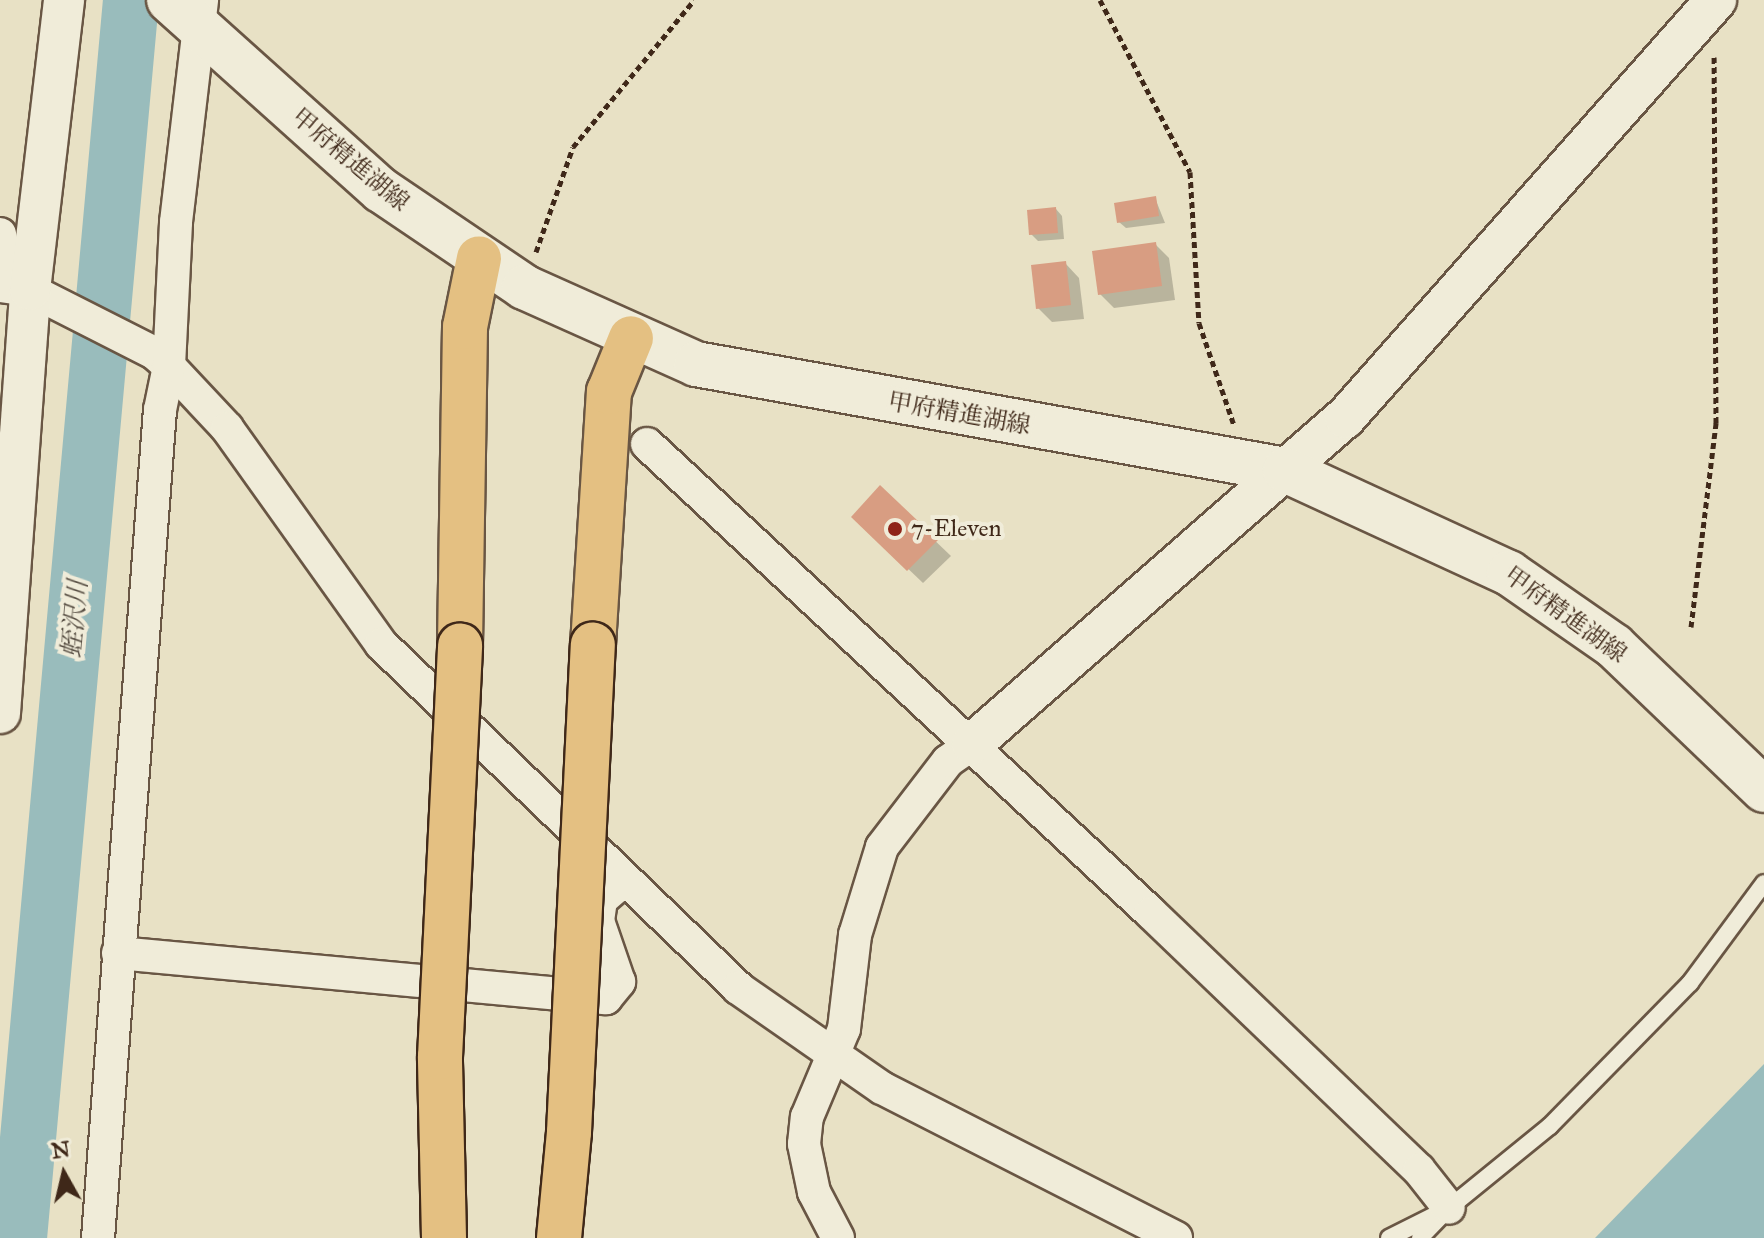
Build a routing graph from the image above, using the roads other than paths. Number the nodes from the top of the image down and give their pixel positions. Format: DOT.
graph roads {
  1 [pos="64,0"];
  2 [pos="1707,10"];
  3 [pos="189,11"];
  4 [pos="0,234"];
  5 [pos="479,258"];
  6 [pos="27,293"];
  7 [pos="631,338"];
  8 [pos="162,360"];
  9 [pos="647,444"];
  10 [pos="1266,467"];
  11 [pos="4,598"];
  12 [pos="0,713"];
  13 [pos="972,744"];
  14 [pos="1764,790"];
  15 [pos="624,880"];
  16 [pos="1764,883"];
  17 [pos="118,953"];
  18 [pos="833,1056"];
  19 [pos="1449,1208"];
  20 [pos="98,1238"];
  21 [pos="444,1238"];
  22 [pos="559,1238"];
  23 [pos="838,1238"];
  24 [pos="1176,1238"];
  25 [pos="1389,1238"];
  26 [pos="1420,1238"];
  1 -- 6 [label="street"];
  2 -- 10 [label="street"];
  3 -- 5 [label="main road, 甲府精進湖線"];
  3 -- 8 [label="street"];
  4 -- 6 [label="street"];
  5 -- 7 [label="main road, 甲府精進湖線"];
  5 -- 21 [label="highway, bridge"];
  6 -- 8 [label="street"];
  6 -- 11 [label="street"];
  7 -- 10 [label="main road, 甲府精進湖線"];
  7 -- 22 [label="highway, bridge"];
  8 -- 15 [label="street"];
  8 -- 17 [label="street"];
  9 -- 13 [label="street"];
  10 -- 13 [label="street"];
  10 -- 14 [label="main road, 甲府精進湖線"];
  11 -- 12 [label="street"];
  13 -- 18 [label="street"];
  13 -- 19 [label="street"];
  15 -- 17 [label="street"];
  15 -- 18 [label="street"];
  16 -- 19 [label="lane"];
  17 -- 20 [label="street"];
  18 -- 23 [label="street"];
  18 -- 24 [label="street"];
  19 -- 25 [label="lane"];
  19 -- 26 [label="lane"];
}
